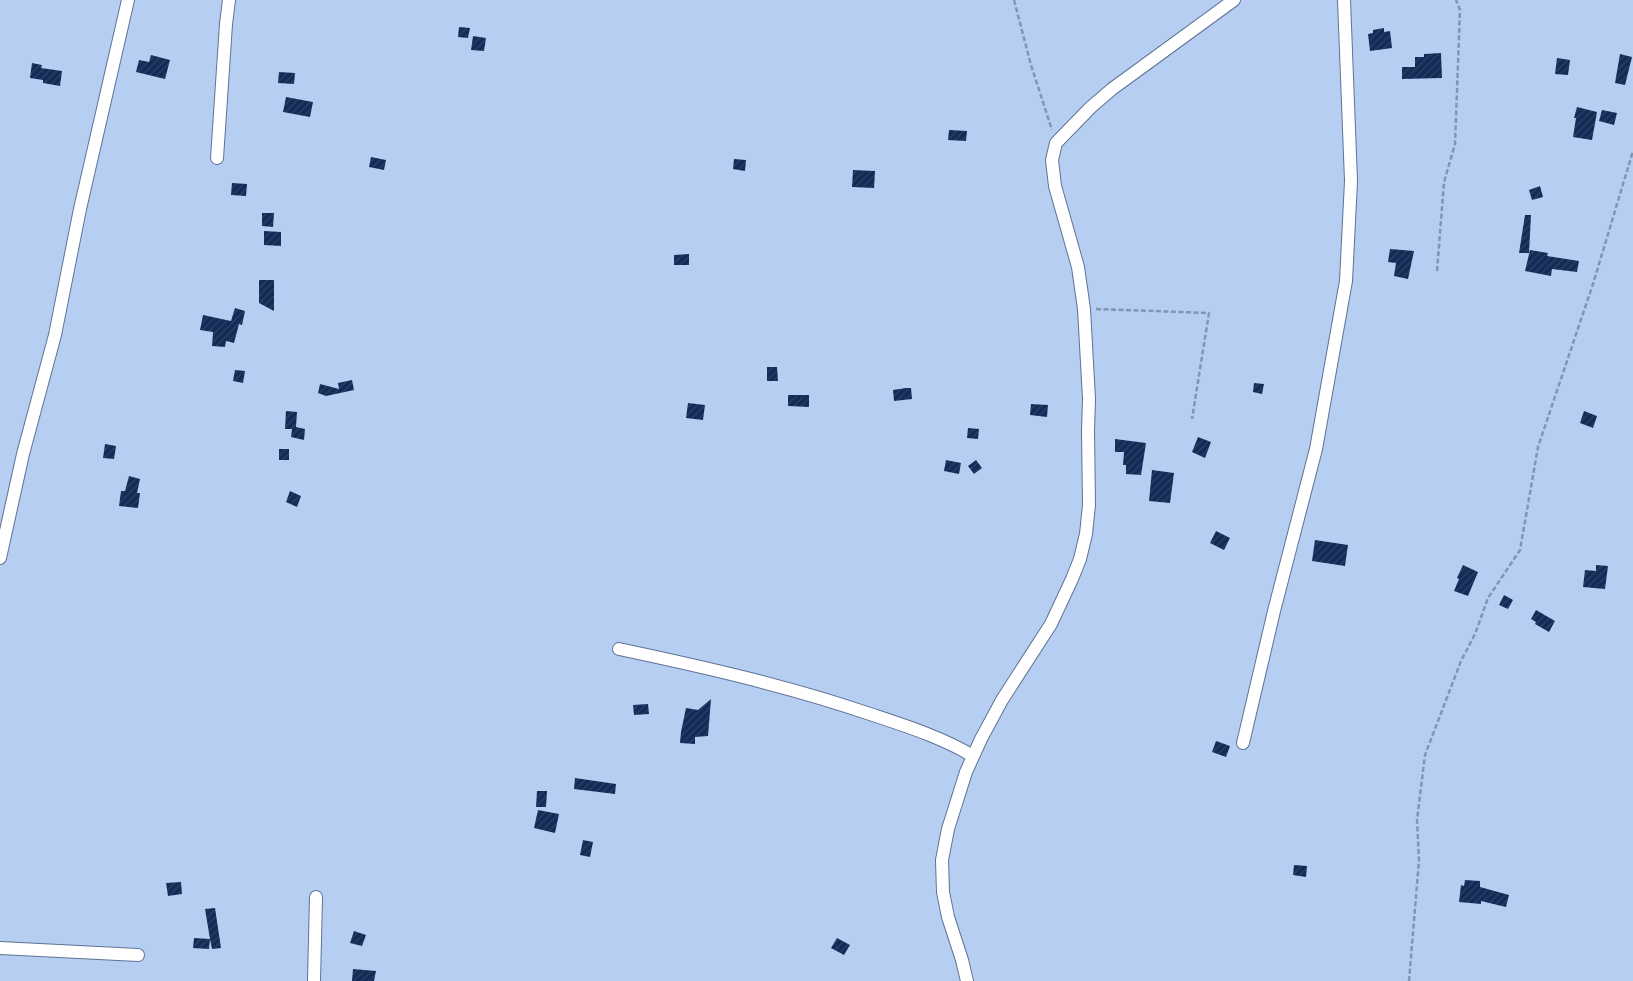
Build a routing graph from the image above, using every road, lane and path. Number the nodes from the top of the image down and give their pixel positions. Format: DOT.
graph roads {
  1 [pos="128,0"];
  2 [pos="229,0"];
  3 [pos="1014,0"];
  4 [pos="1234,0"];
  5 [pos="1344,0"];
  6 [pos="1456,0"];
  7 [pos="1056,144"];
  8 [pos="1633,152"];
  9 [pos="217,158"];
  10 [pos="1437,270"];
  11 [pos="1084,309"];
  12 [pos="1192,419"];
  13 [pos="0,558"];
  14 [pos="619,649"];
  15 [pos="1243,743"];
  16 [pos="973,756"];
  17 [pos="316,897"];
  18 [pos="0,948"];
  19 [pos="138,955"];
  20 [pos="314,981"];
  21 [pos="967,981"];
  22 [pos="1409,981"];
  1 -- 13 [label="street"];
  2 -- 9 [label="street"];
  3 -- 7 [label="path"];
  4 -- 7 [label="street"];
  5 -- 15 [label="street"];
  6 -- 10 [label="path"];
  7 -- 11 [label="street"];
  8 -- 22 [label="path"];
  11 -- 12 [label="path"];
  11 -- 16 [label="street"];
  14 -- 16 [label="street"];
  16 -- 21 [label="street"];
  17 -- 20 [label="street"];
  18 -- 19 [label="street"];
}
